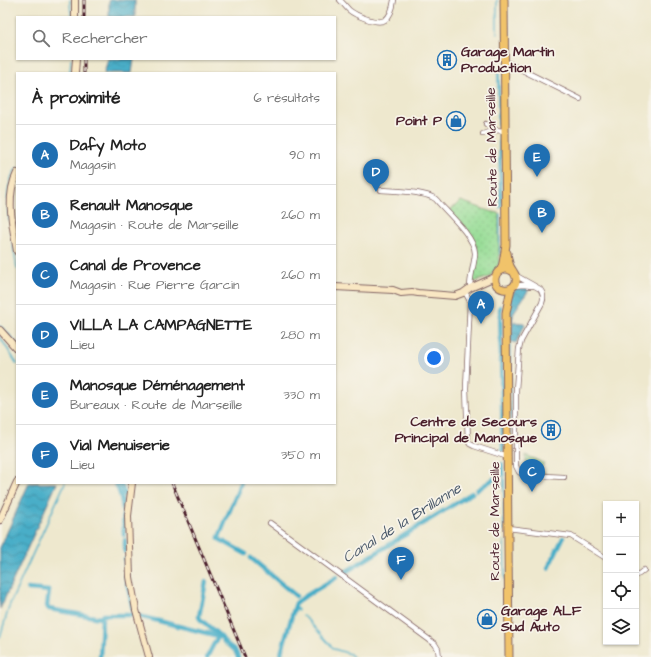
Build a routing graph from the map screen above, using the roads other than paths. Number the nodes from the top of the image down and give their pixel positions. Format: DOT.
graph roads {
  1 [pos="75,0"];
  2 [pos="340,0"];
  3 [pos="394,0"];
  4 [pos="504,0"];
  5 [pos="75,16"];
  6 [pos="76,60"];
  7 [pos="504,61"];
  8 [pos="75,72"];
  9 [pos="580,99"];
  10 [pos="486,124"];
  11 [pos="495,130"];
  12 [pos="505,131"];
  13 [pos="483,134"];
  14 [pos="16,177"];
  15 [pos="381,190"];
  16 [pos="16,245"];
  17 [pos="506,245"];
  18 [pos="500,270"];
  19 [pos="514,273"];
  20 [pos="495,277"];
  21 [pos="477,286"];
  22 [pos="336,287"];
  23 [pos="499,287"];
  24 [pos="512,287"];
  25 [pos="539,288"];
  26 [pos="468,290"];
  27 [pos="506,313"];
  28 [pos="0,330"];
  29 [pos="16,348"];
  30 [pos="508,457"];
  31 [pos="564,477"];
  32 [pos="16,484"];
  33 [pos="132,484"];
  34 [pos="0,520"];
  35 [pos="270,523"];
  36 [pos="508,528"];
  37 [pos="603,556"];
  38 [pos="644,570"];
  39 [pos="639,574"];
  40 [pos="149,657"];
  41 [pos="438,657"];
  42 [pos="509,657"];
  1 -- 5 [label="street"];
  2 -- 3 [label="street"];
  4 -- 7 [label="main road, Route de Marseille"];
  6 -- 8 [label="street"];
  7 -- 9 [label="street"];
  7 -- 12 [label="main road, Route de Marseille"];
  10 -- 11 [label="street"];
  11 -- 12 [label="street"];
  11 -- 13 [label="street"];
  12 -- 17 [label="main road, Route de Marseille"];
  14 -- 16 [label="street"];
  15 -- 26 [label="street"];
  17 -- 18 [label="main road, Route de Marseille"];
  17 -- 19 [label="main road, Route de Marseille"];
  18 -- 19 [label="main road"];
  18 -- 20 [label="main road"];
  19 -- 24 [label="main road"];
  19 -- 25 [label="street"];
  20 -- 21 [label="street"];
  20 -- 23 [label="main road"];
  21 -- 23 [label="street"];
  21 -- 26 [label="street"];
  22 -- 26 [label="street"];
  23 -- 24 [label="main road"];
  23 -- 27 [label="main road, Route de Marseille"];
  24 -- 25 [label="street"];
  24 -- 27 [label="main road, Route de Marseille"];
  25 -- 31 [label="street"];
  26 -- 30 [label="street"];
  27 -- 30 [label="main road, Route de Marseille"];
  28 -- 29 [label="street"];
  30 -- 36 [label="main road, Route de Marseille"];
  32 -- 34 [label="street"];
  33 -- 40 [label="street"];
  35 -- 41 [label="street"];
  36 -- 37 [label="street"];
  36 -- 42 [label="main road, Route de Marseille"];
  38 -- 39 [label="street"];
}
